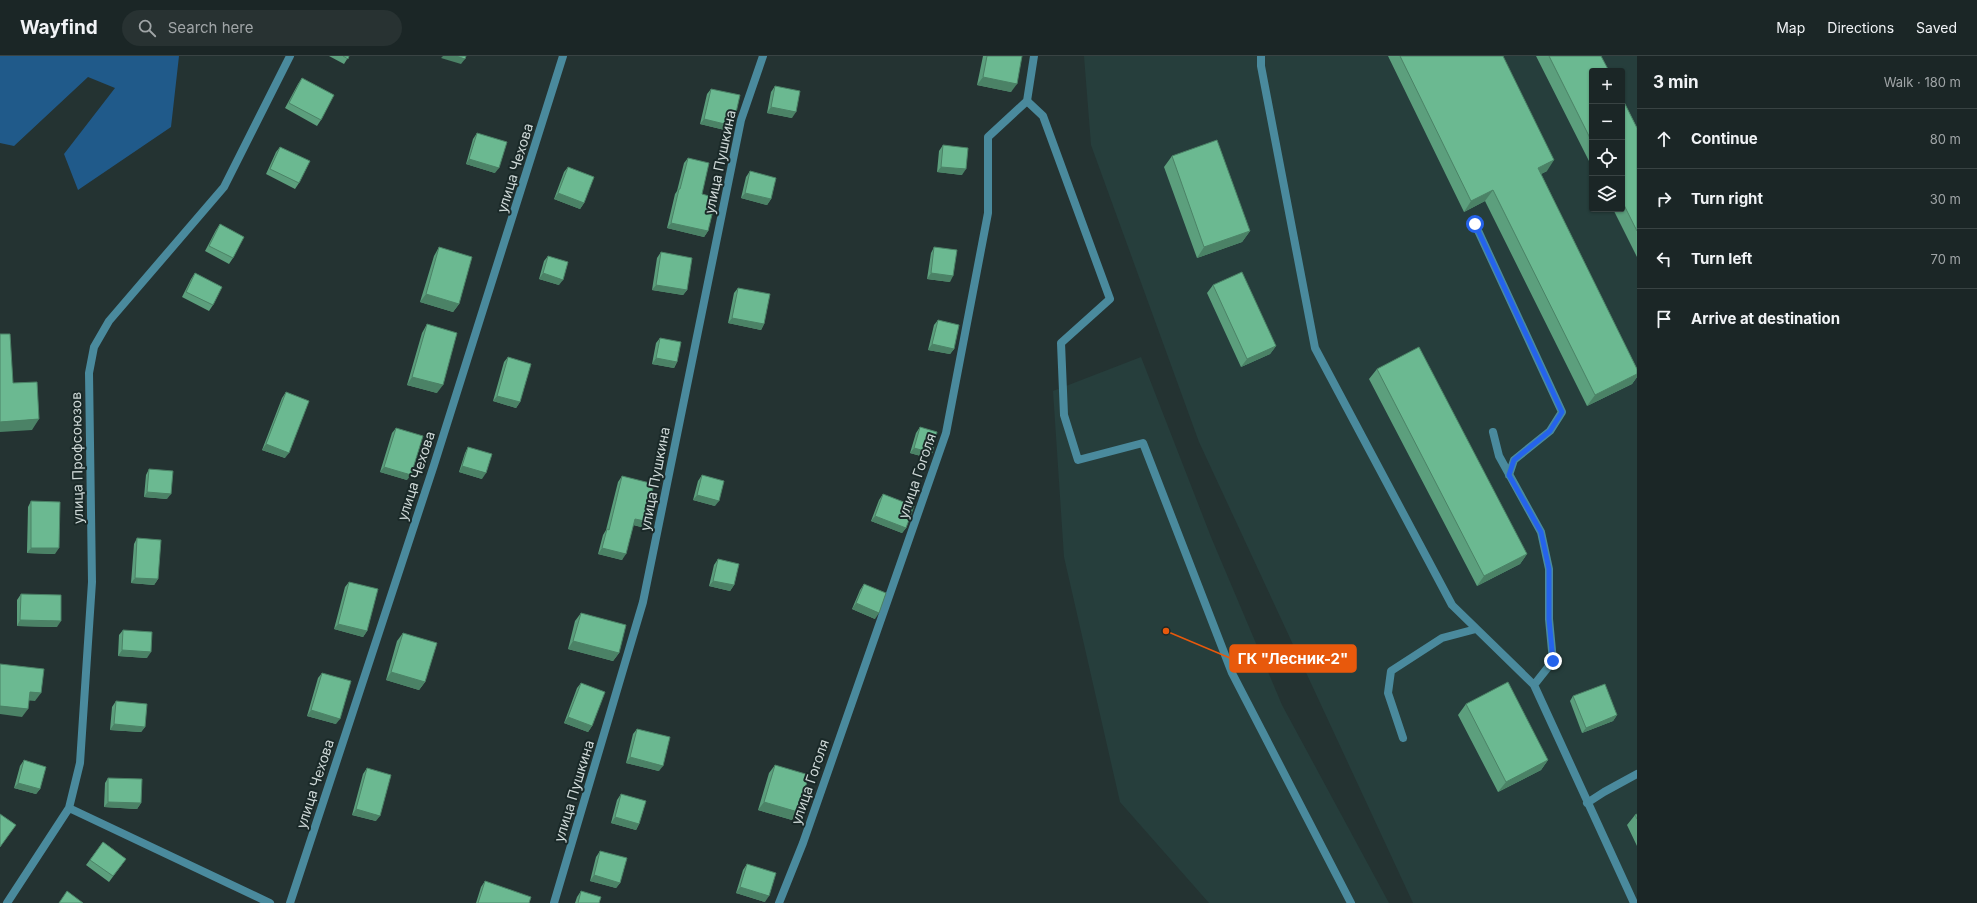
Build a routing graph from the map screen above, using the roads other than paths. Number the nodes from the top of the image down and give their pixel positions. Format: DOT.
graph roads {
  1 [pos="290,56"];
  2 [pos="563,56"];
  3 [pos="763,56"];
  4 [pos="1034,56"];
  5 [pos="1261,56"];
  6 [pos="1027,101"];
  7 [pos="1475,224"];
  8 [pos="1493,432"];
  9 [pos="1509,475"];
  10 [pos="1476,629"];
  11 [pos="1534,685"];
  12 [pos="1403,738"];
  13 [pos="1637,774"];
  14 [pos="1587,803"];
  15 [pos="69,808"];
  16 [pos="7,903"];
  17 [pos="270,903"];
  18 [pos="290,903"];
  19 [pos="554,903"];
  20 [pos="779,903"];
  21 [pos="1351,903"];
  22 [pos="1634,903"];
  1 -- 15 [label="street, улица Профсоюзов"];
  2 -- 18 [label="street, улица Чехова"];
  3 -- 19 [label="street, улица Пушкина"];
  4 -- 6 [label="street"];
  5 -- 10 [label="street"];
  6 -- 20 [label="street, улица Гоголя"];
  6 -- 21 [label="street"];
  7 -- 9 [label="street"];
  8 -- 9 [label="street"];
  9 -- 11 [label="street"];
  10 -- 11 [label="street"];
  10 -- 12 [label="street"];
  11 -- 14 [label="street"];
  13 -- 14 [label="street"];
  14 -- 22 [label="street"];
  15 -- 16 [label="street, улица Профсоюзов"];
  15 -- 17 [label="street"];
}
